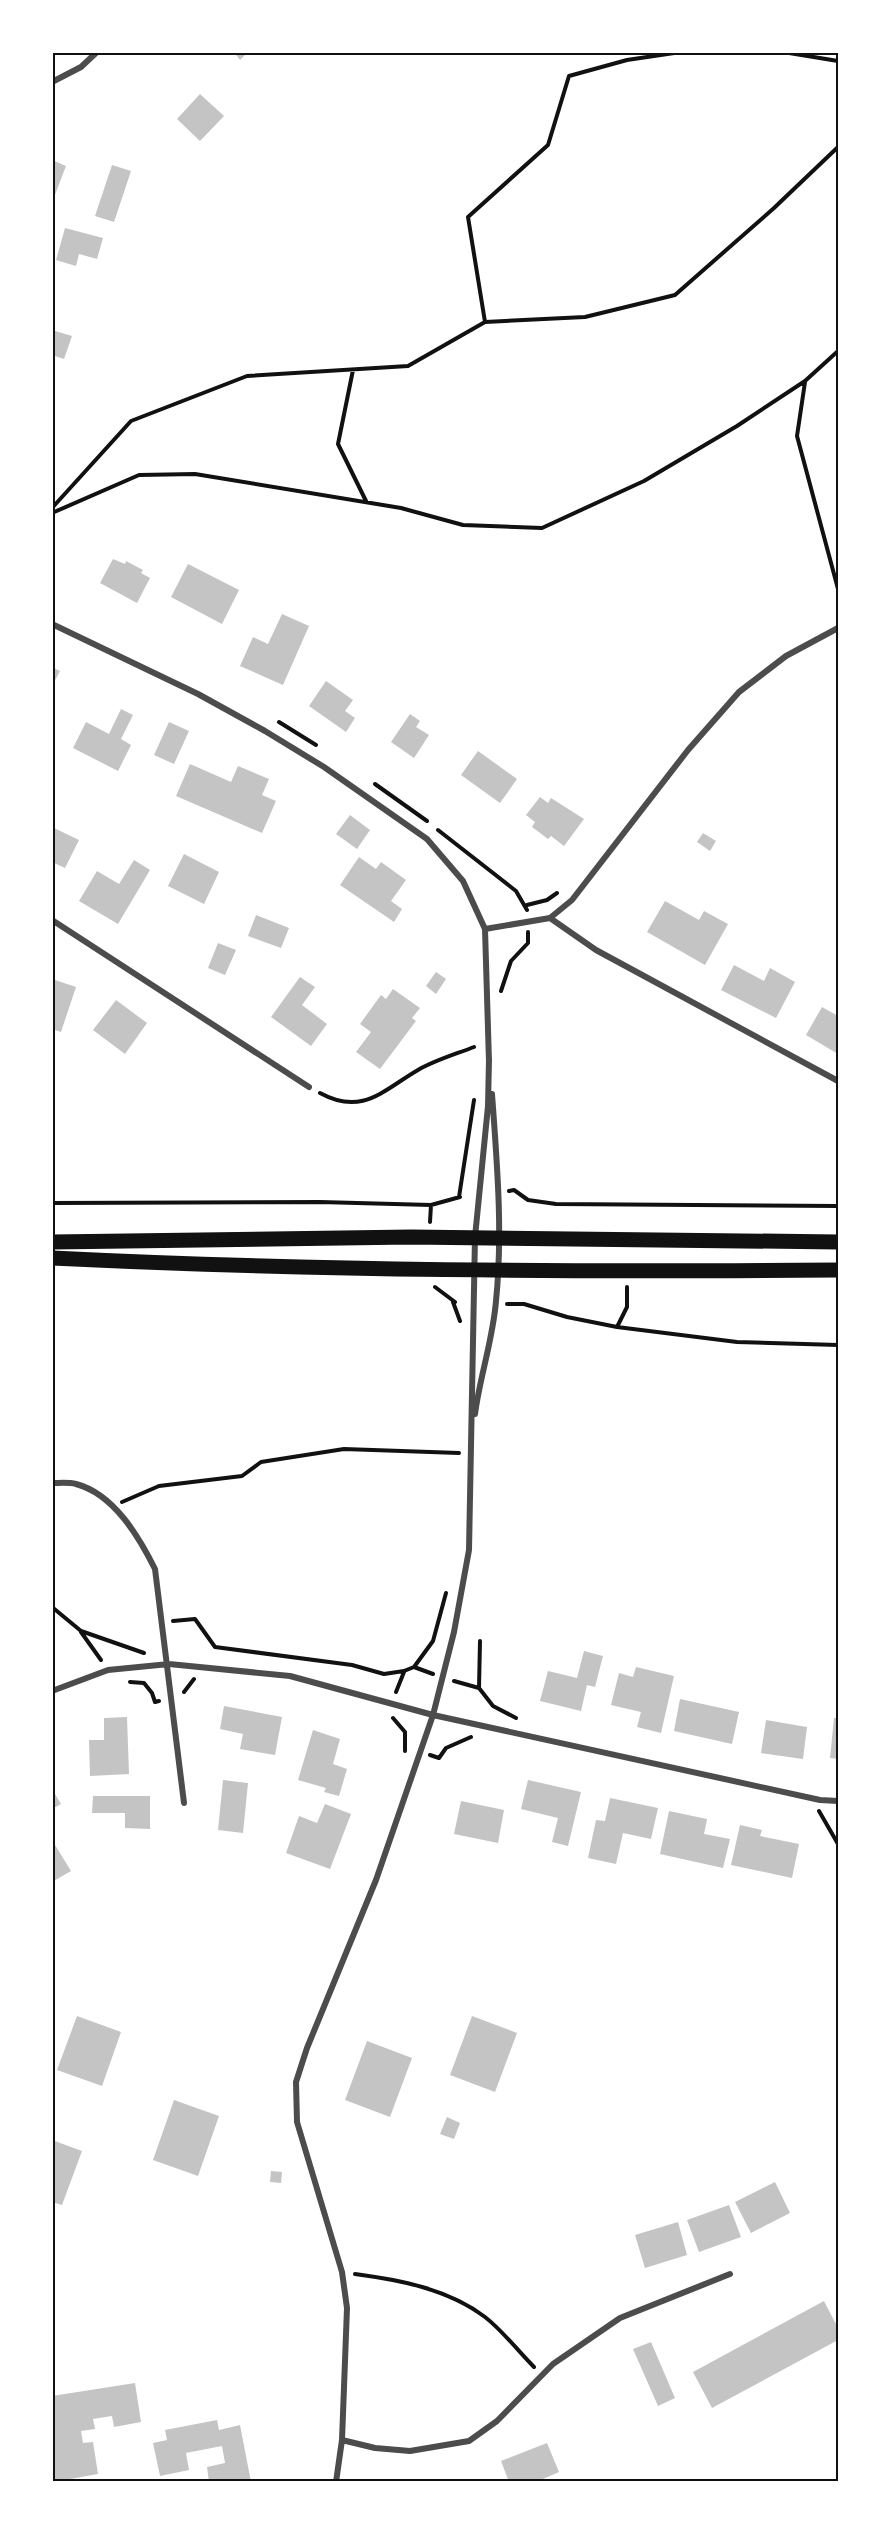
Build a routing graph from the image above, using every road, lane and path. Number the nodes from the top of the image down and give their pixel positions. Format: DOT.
graph roads {
  1 [pos="97,52"];
  2 [pos="681,52"];
  3 [pos="783,52"];
  4 [pos="838,61"];
  5 [pos="52,82"];
  6 [pos="838,147"];
  7 [pos="485,321"];
  8 [pos="838,351"];
  9 [pos="353,370"];
  10 [pos="805,381"];
  11 [pos="366,501"];
  12 [pos="52,508"];
  13 [pos="52,513"];
  14 [pos="838,589"];
  15 [pos="52,624"];
  16 [pos="838,628"];
  17 [pos="550,918"];
  18 [pos="52,920"];
  19 [pos="485,929"];
  20 [pos="474,1038"];
  21 [pos="474,1047"];
  22 [pos="474,1057"];
  23 [pos="489,1059"];
  24 [pos="838,1081"];
  25 [pos="309,1087"];
  26 [pos="475,1089"];
  27 [pos="499,1192"];
  28 [pos="477,1195"];
  29 [pos="459,1197"];
  30 [pos="52,1203"];
  31 [pos="838,1206"];
  32 [pos="474,1237"];
  33 [pos="500,1237"];
  34 [pos="52,1242"];
  35 [pos="838,1242"];
  36 [pos="52,1258"];
  37 [pos="475,1270"];
  38 [pos="499,1270"];
  39 [pos="838,1270"];
  40 [pos="616,1287"];
  41 [pos="838,1345"];
  42 [pos="471,1442"];
  43 [pos="462,1464"];
  44 [pos="52,1482"];
  45 [pos="114,1505"];
  46 [pos="448,1585"];
  47 [pos="52,1607"];
  48 [pos="161,1622"];
  49 [pos="81,1631"];
  50 [pos="480,1641"];
  51 [pos="169,1664"];
  52 [pos="414,1667"];
  53 [pos="108,1670"];
  54 [pos="404,1671"];
  55 [pos="442,1677"];
  56 [pos="202,1678"];
  57 [pos="122,1681"];
  58 [pos="52,1691"];
  59 [pos="173,1699"];
  60 [pos="391,1703"];
  61 [pos="434,1715"];
  62 [pos="474,1736"];
  63 [pos="406,1749"];
  64 [pos="420,1752"];
  65 [pos="403,1759"];
  66 [pos="820,1800"];
  67 [pos="838,1801"];
  68 [pos="184,1803"];
  69 [pos="810,1810"];
  70 [pos="819,1812"];
  71 [pos="838,1844"];
  72 [pos="342,2272"];
  73 [pos="730,2274"];
  74 [pos="542,2375"];
  75 [pos="342,2440"];
  76 [pos="336,2481"];
  1 -- 5 [label="street"];
  2 -- 7 [label="path"];
  3 -- 4 [label="path"];
  6 -- 7 [label="path"];
  7 -- 9 [label="path"];
  8 -- 10 [label="path"];
  9 -- 11 [label="path"];
  9 -- 12 [label="path"];
  10 -- 11 [label="path"];
  10 -- 14 [label="path"];
  11 -- 13 [label="path"];
  15 -- 19 [label="street"];
  16 -- 17 [label="street"];
  17 -- 19 [label="street"];
  17 -- 24 [label="street"];
  18 -- 25 [label="street"];
  19 -- 23 [label="street"];
  20 -- 21 [label="path"];
  21 -- 22 [label="path"];
  21 -- 25 [label="path"];
  23 -- 27 [label="street"];
  23 -- 28 [label="street"];
  26 -- 29 [label="path"];
  27 -- 31 [label="path"];
  27 -- 33 [label="street"];
  28 -- 29 [label="path"];
  28 -- 32 [label="street"];
  29 -- 30 [label="path"];
  32 -- 33 [label="highway"];
  32 -- 34 [label="highway"];
  32 -- 37 [label="street"];
  33 -- 35 [label="highway"];
  33 -- 38 [label="street"];
  36 -- 37 [label="highway"];
  37 -- 38 [label="highway"];
  37 -- 42 [label="street"];
  38 -- 39 [label="highway"];
  38 -- 42 [label="street"];
  40 -- 41 [label="path"];
  42 -- 55 [label="street"];
  43 -- 45 [label="path"];
  44 -- 45 [label="street"];
  45 -- 48 [label="street"];
  46 -- 52 [label="path"];
  47 -- 49 [label="path"];
  48 -- 51 [label="street"];
  48 -- 54 [label="path"];
  49 -- 51 [label="path"];
  49 -- 53 [label="path"];
  50 -- 55 [label="path"];
  51 -- 53 [label="street"];
  51 -- 59 [label="street"];
  51 -- 60 [label="street"];
  52 -- 54 [label="path"];
  52 -- 55 [label="path"];
  53 -- 58 [label="street"];
  54 -- 60 [label="path"];
  55 -- 61 [label="street"];
  56 -- 59 [label="path"];
  57 -- 59 [label="path"];
  59 -- 68 [label="street"];
  60 -- 61 [label="street"];
  60 -- 63 [label="path"];
  61 -- 64 [label="street"];
  61 -- 66 [label="street"];
  62 -- 64 [label="path"];
  63 -- 64 [label="path"];
  63 -- 65 [label="path"];
  64 -- 72 [label="street"];
  66 -- 67 [label="street"];
  66 -- 70 [label="path"];
  69 -- 70 [label="path"];
  70 -- 71 [label="path"];
  72 -- 74 [label="path"];
  72 -- 75 [label="street"];
  73 -- 74 [label="street"];
  74 -- 75 [label="street"];
  75 -- 76 [label="street"];
}
